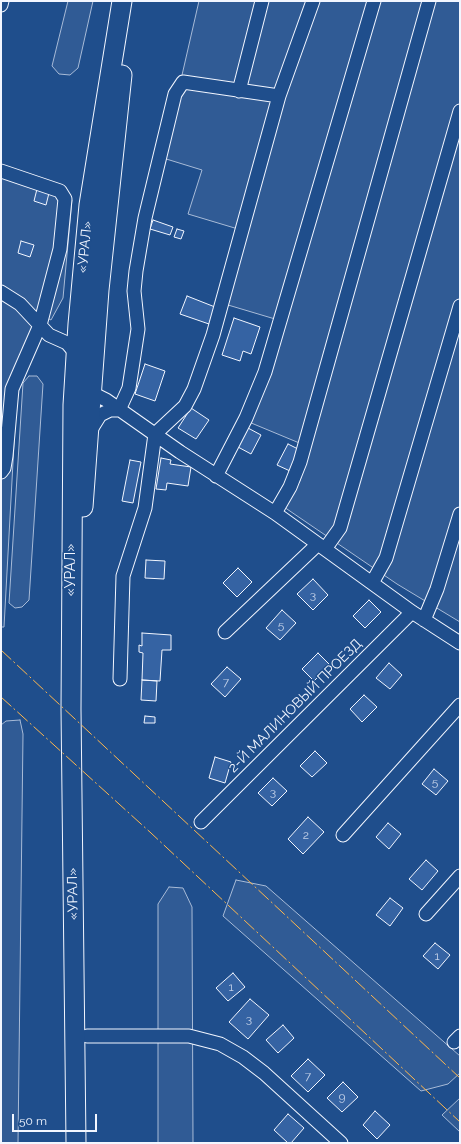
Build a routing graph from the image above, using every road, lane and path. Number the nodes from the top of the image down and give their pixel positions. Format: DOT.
graph roads {
  1 [pos="2,1"];
  2 [pos="122,1"];
  3 [pos="134,1"];
  4 [pos="262,1"];
  5 [pos="313,1"];
  6 [pos="374,1"];
  7 [pos="429,1"];
  8 [pos="1,5"];
  9 [pos="239,90"];
  10 [pos="279,96"];
  11 [pos="460,111"];
  12 [pos="1,171"];
  13 [pos="1,292"];
  14 [pos="460,306"];
  15 [pos="78,324"];
  16 [pos="40,325"];
  17 [pos="59,339"];
  18 [pos="75,355"];
  19 [pos="92,366"];
  20 [pos="6,389"];
  21 [pos="82,393"];
  22 [pos="115,407"];
  23 [pos="155,434"];
  24 [pos="87,438"];
  25 [pos="1,472"];
  26 [pos="216,476"];
  27 [pos="275,513"];
  28 [pos="460,514"];
  29 [pos="322,547"];
  30 [pos="372,583"];
  31 [pos="412,612"];
  32 [pos="424,620"];
  33 [pos="225,632"];
  34 [pos="460,643"];
  35 [pos="120,679"];
  36 [pos="460,705"];
  37 [pos="201,822"];
  38 [pos="343,835"];
  39 [pos="460,876"];
  40 [pos="426,914"];
  41 [pos="87,1036"];
  42 [pos="76,1143"];
  43 [pos="88,1143"];
  44 [pos="341,1143"];
  1 -- 8 [label="street"];
  2 -- 15 [label="highway, «УРАЛ»"];
  3 -- 19 [label="highway, «УРАЛ»"];
  4 -- 9 [label="street"];
  5 -- 10 [label="street"];
  6 -- 26 [label="street"];
  7 -- 27 [label="street"];
  9 -- 10 [label="street"];
  9 -- 22 [label="street"];
  10 -- 23 [label="street"];
  11 -- 29 [label="street"];
  12 -- 16 [label="street"];
  13 -- 16 [label="street"];
  14 -- 30 [label="street"];
  15 -- 17 [label="street"];
  15 -- 18 [label="highway, «УРАЛ»"];
  16 -- 17 [label="street"];
  16 -- 20 [label="street"];
  17 -- 18 [label="street"];
  18 -- 21 [label="highway, «УРАЛ»"];
  19 -- 21 [label="highway, «УРАЛ»"];
  19 -- 22 [label="street"];
  20 -- 25 [label="street"];
  21 -- 22 [label="street"];
  21 -- 24 [label="highway, «УРАЛ»"];
  21 -- 42 [label="highway, «УРАЛ»"];
  22 -- 23 [label="street"];
  22 -- 24 [label="street"];
  23 -- 26 [label="street"];
  23 -- 35 [label="street"];
  24 -- 41 [label="highway, «УРАЛ»"];
  26 -- 27 [label="street"];
  27 -- 29 [label="street"];
  28 -- 32 [label="street"];
  29 -- 30 [label="street"];
  29 -- 33 [label="street"];
  30 -- 31 [label="street"];
  31 -- 32 [label="street"];
  31 -- 37 [label="street, 2-Й МАЛИНОВЫЙ ПРОЕЗД"];
  32 -- 34 [label="street"];
  36 -- 38 [label="street"];
  39 -- 40 [label="street"];
  41 -- 43 [label="highway, «УРАЛ»"];
  41 -- 44 [label="street"];
}
